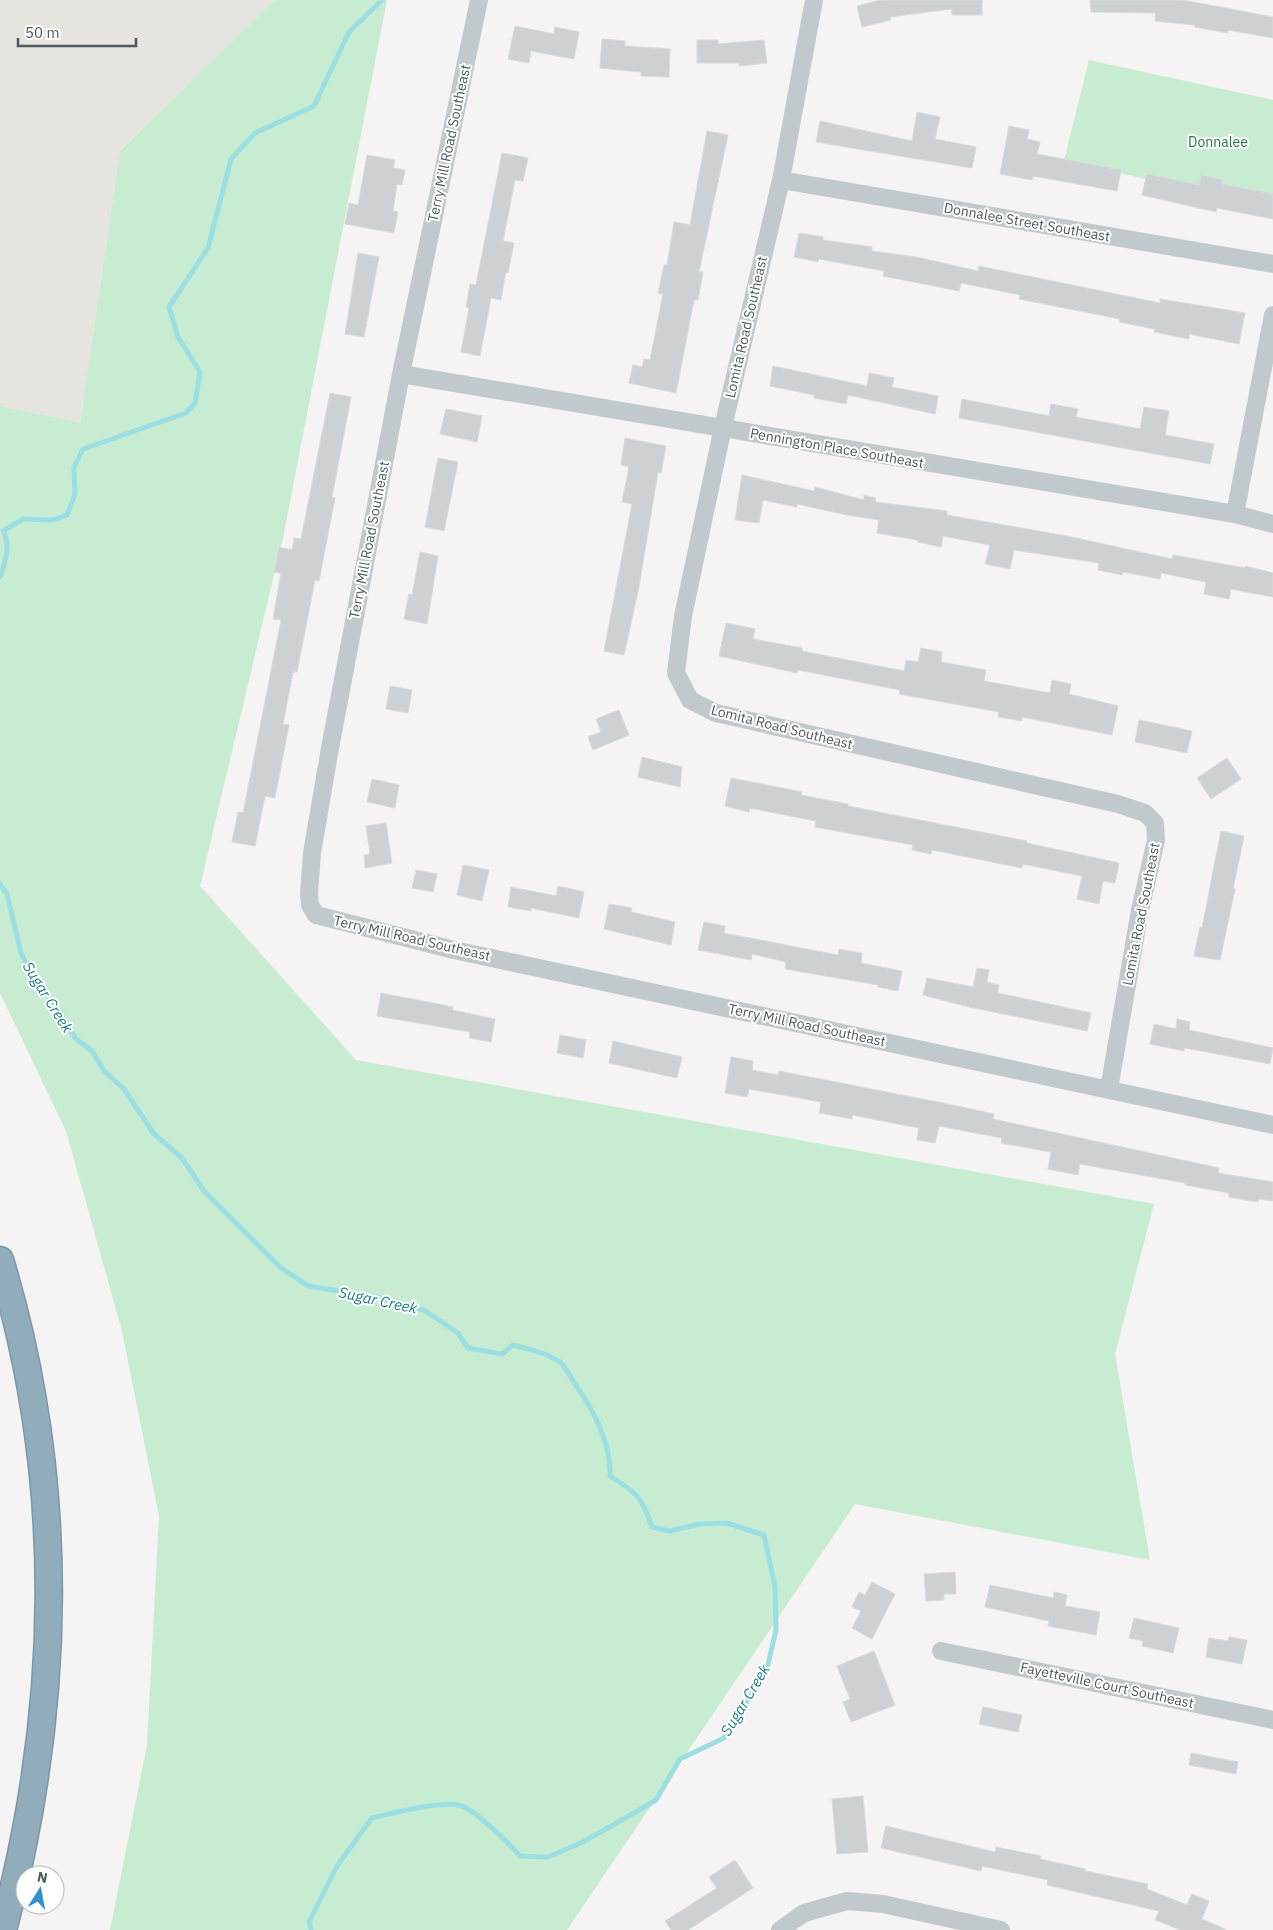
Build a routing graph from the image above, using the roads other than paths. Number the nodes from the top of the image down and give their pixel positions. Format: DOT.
graph roads {
  1 [pos="479,0"];
  2 [pos="812,2"];
  3 [pos="781,180"];
  4 [pos="1273,264"];
  5 [pos="1273,315"];
  6 [pos="401,374"];
  7 [pos="723,427"];
  8 [pos="1235,514"];
  9 [pos="1273,524"];
  10 [pos="1109,1089"];
  11 [pos="1273,1125"];
  12 [pos="0,1260"];
  13 [pos="941,1651"];
  14 [pos="1273,1720"];
  15 [pos="3,1930"];
  16 [pos="780,1930"];
  17 [pos="1001,1930"];
  1 -- 6 [label="street, Terry Mill Road Southeast"];
  2 -- 3 [label="street, Lomita Road Southeast"];
  3 -- 4 [label="street, Donnalee Street Southeast"];
  3 -- 7 [label="street, Lomita Road Southeast"];
  5 -- 8 [label="street"];
  6 -- 7 [label="street, Pennington Place Southeast"];
  6 -- 10 [label="street, Terry Mill Road Southeast"];
  7 -- 8 [label="street, Pennington Place Southeast"];
  7 -- 10 [label="street, Lomita Road Southeast"];
  8 -- 9 [label="street, Pennington Place Southeast"];
  10 -- 11 [label="street, Terry Mill Road Southeast"];
  12 -- 15 [label="highway"];
  13 -- 14 [label="street, Fayetteville Court Southeast"];
  16 -- 17 [label="street"];
}
